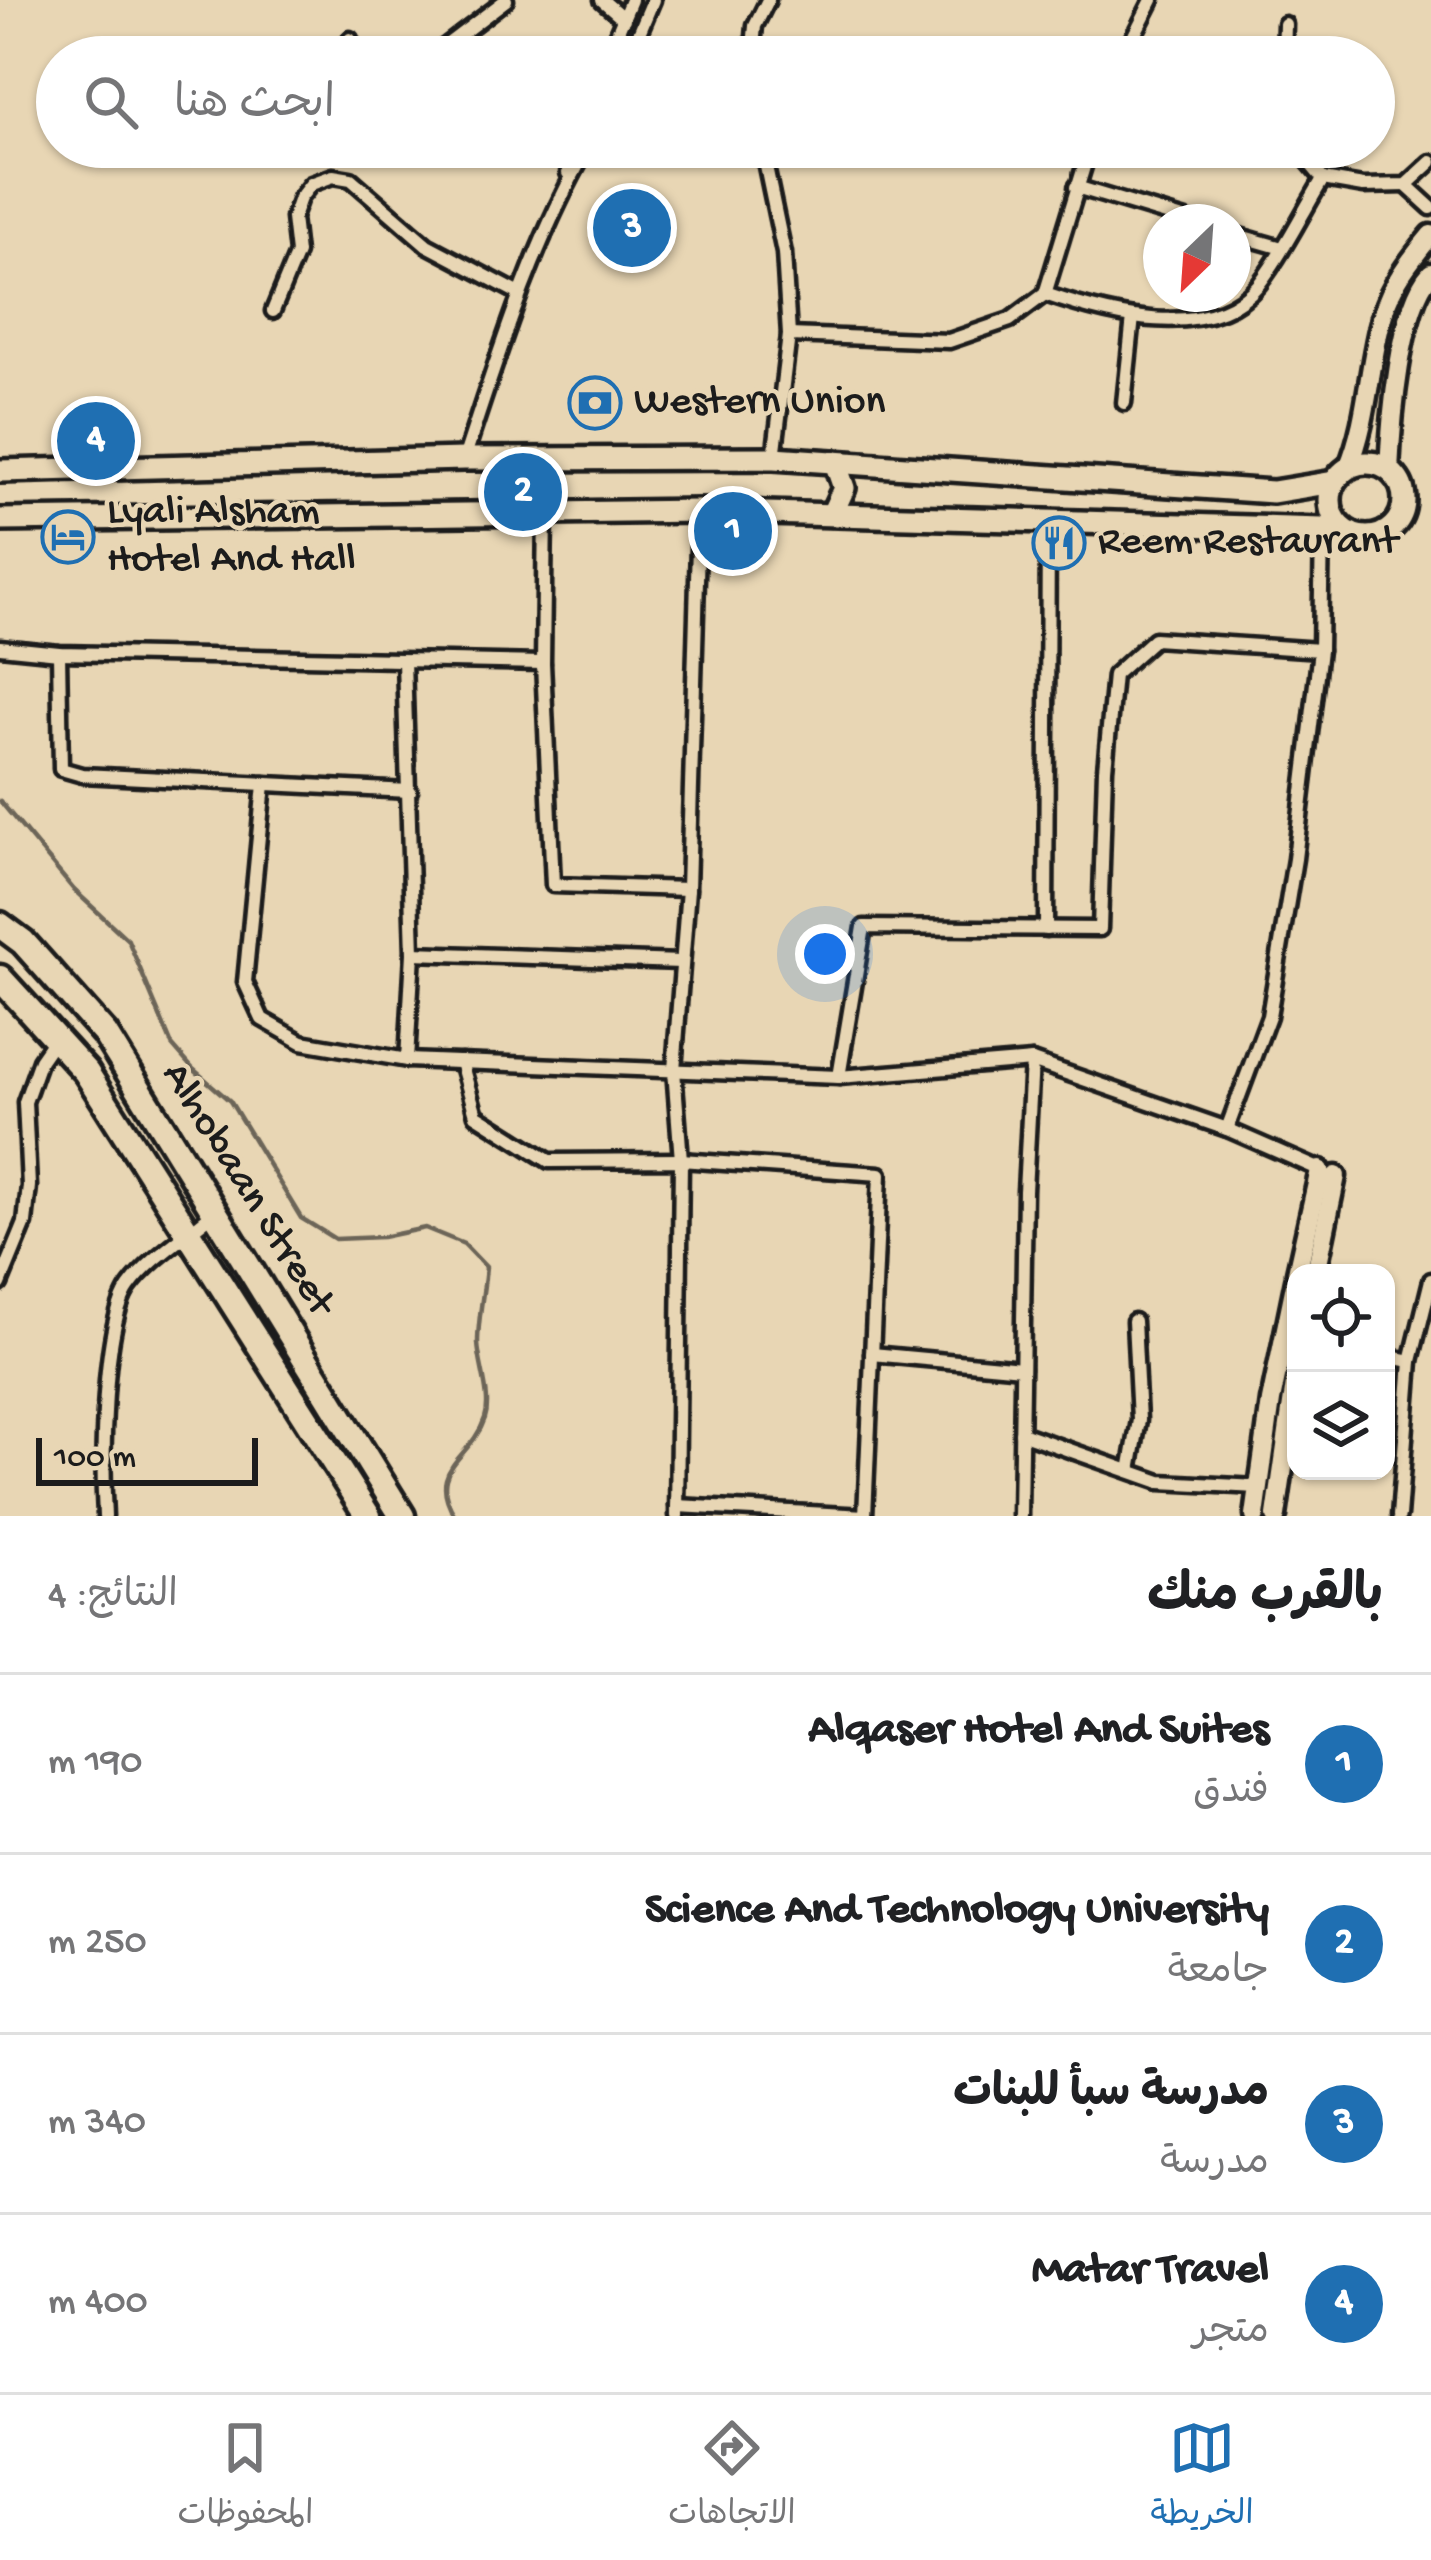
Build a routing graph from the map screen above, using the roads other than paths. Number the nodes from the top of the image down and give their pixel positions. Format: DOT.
graph roads {
  1 [pos="506,0"];
  2 [pos="602,0"];
  3 [pos="632,0"];
  4 [pos="653,0"];
  5 [pos="768,0"];
  6 [pos="1152,0"];
  7 [pos="623,19"];
  8 [pos="1285,24"];
  9 [pos="459,36"];
  10 [pos="616,36"];
  11 [pos="638,36"];
  12 [pos="754,36"];
  13 [pos="1134,36"];
  14 [pos="1285,36"];
  15 [pos="1431,162"];
  16 [pos="570,168"];
  17 [pos="576,168"];
  18 [pos="766,168"];
  19 [pos="1083,168"];
  20 [pos="1314,168"];
  21 [pos="1323,179"];
  22 [pos="1406,185"];
  23 [pos="566,186"];
  24 [pos="1076,187"];
  25 [pos="1143,207"];
  26 [pos="1431,208"];
  27 [pos="1431,235"];
  28 [pos="1251,239"];
  29 [pos="1282,248"];
  30 [pos="1431,273"];
  31 [pos="518,293"];
  32 [pos="1045,294"];
  33 [pos="273,311"];
  34 [pos="1133,317"];
  35 [pos="789,335"];
  36 [pos="1124,403"];
  37 [pos="774,458"];
  38 [pos="464,459"];
  39 [pos="835,462"];
  40 [pos="0,471"];
  41 [pos="1389,471"];
  42 [pos="1341,475"];
  43 [pos="545,510"];
  44 [pos="699,511"];
  45 [pos="833,512"];
  46 [pos="0,520"];
  47 [pos="1048,524"];
  48 [pos="1322,529"];
  49 [pos="1352,534"];
  50 [pos="0,647"];
  51 [pos="1320,650"];
  52 [pos="58,653"];
  53 [pos="404,661"];
  54 [pos="543,663"];
  55 [pos="264,784"];
  56 [pos="410,791"];
  57 [pos="688,889"];
  58 [pos="0,925"];
  59 [pos="1046,929"];
  60 [pos="413,952"];
  61 [pos="681,962"];
  62 [pos="0,978"];
  63 [pos="56,1036"];
  64 [pos="407,1060"];
  65 [pos="1033,1061"];
  66 [pos="461,1062"];
  67 [pos="674,1070"];
  68 [pos="839,1077"];
  69 [pos="1227,1129"];
  70 [pos="681,1160"];
  71 [pos="1328,1173"];
  72 [pos="214,1213"];
  73 [pos="190,1233"];
  74 [pos="1301,1264"];
  75 [pos="1317,1264"];
  76 [pos="1431,1280"];
  77 [pos="0,1284"];
  78 [pos="1134,1321"];
  79 [pos="1287,1330"];
  80 [pos="872,1354"];
  81 [pos="1395,1358"];
  82 [pos="1411,1361"];
  83 [pos="1022,1368"];
  84 [pos="1021,1433"];
  85 [pos="1287,1440"];
  86 [pos="1130,1471"];
  87 [pos="1258,1487"];
  88 [pos="677,1511"];
  89 [pos="105,1516"];
  90 [pos="368,1516"];
  91 [pos="402,1516"];
  92 [pos="1020,1516"];
  93 [pos="1255,1516"];
  94 [pos="1276,1516"];
  95 [pos="1400,1516"];
  1 -- 9 [label="street"];
  2 -- 7 [label="street"];
  3 -- 7 [label="street"];
  4 -- 11 [label="street"];
  5 -- 12 [label="street"];
  6 -- 13 [label="street"];
  7 -- 10 [label="street"];
  8 -- 14 [label="street"];
  15 -- 22 [label="street"];
  16 -- 23 [label="street"];
  17 -- 23 [label="street"];
  18 -- 35 [label="street"];
  19 -- 24 [label="street"];
  20 -- 21 [label="street"];
  21 -- 22 [label="street"];
  21 -- 29 [label="street"];
  22 -- 26 [label="street"];
  23 -- 31 [label="street"];
  24 -- 25 [label="street"];
  24 -- 32 [label="street"];
  27 -- 42 [label="main road"];
  28 -- 29 [label="street"];
  29 -- 34 [label="street"];
  30 -- 41 [label="main road"];
  31 -- 33 [label="street"];
  31 -- 38 [label="street"];
  32 -- 34 [label="street"];
  32 -- 35 [label="street"];
  34 -- 36 [label="street"];
  35 -- 37 [label="street"];
  37 -- 38 [label="main road"];
  37 -- 39 [label="main road"];
  38 -- 40 [label="main road"];
  39 -- 42 [label="main road"];
  39 -- 45 [label="main road"];
  41 -- 42 [label="main road"];
  41 -- 49 [label="main road"];
  42 -- 49 [label="main road"];
  43 -- 44 [label="main road"];
  43 -- 46 [label="main road"];
  43 -- 54 [label="street"];
  44 -- 45 [label="main road"];
  44 -- 57 [label="street"];
  45 -- 47 [label="main road"];
  47 -- 48 [label="main road"];
  47 -- 59 [label="street"];
  48 -- 49 [label="main road"];
  48 -- 51 [label="street"];
  50 -- 52 [label="street"];
  51 -- 59 [label="street"];
  51 -- 69 [label="street"];
  52 -- 53 [label="street"];
  52 -- 55 [label="street"];
  53 -- 54 [label="street"];
  53 -- 56 [label="street"];
  54 -- 57 [label="street"];
  55 -- 56 [label="street"];
  55 -- 64 [label="street"];
  56 -- 60 [label="street"];
  57 -- 61 [label="street"];
  58 -- 72 [label="highway, Alhobaan Street"];
  59 -- 68 [label="street"];
  60 -- 61 [label="street"];
  60 -- 64 [label="street"];
  61 -- 67 [label="street"];
  62 -- 63 [label="highway, Alhobaan Street"];
  63 -- 73 [label="highway, Alhobaan Street"];
  63 -- 77 [label="street"];
  64 -- 66 [label="street"];
  65 -- 68 [label="street"];
  65 -- 69 [label="street"];
  65 -- 83 [label="street"];
  66 -- 67 [label="street"];
  66 -- 70 [label="street"];
  67 -- 68 [label="street"];
  67 -- 70 [label="street"];
  69 -- 71 [label="street"];
  70 -- 80 [label="street"];
  70 -- 88 [label="street"];
  71 -- 74 [label="main road"];
  71 -- 75 [label="main road"];
  72 -- 73 [label="street"];
  72 -- 91 [label="highway, Alhobaan Street"];
  73 -- 89 [label="street"];
  73 -- 90 [label="highway, Alhobaan Street"];
  76 -- 82 [label="street"];
  78 -- 86 [label="street"];
  79 -- 87 [label="main road"];
  80 -- 83 [label="street"];
  80 -- 88 [label="street"];
  81 -- 82 [label="street"];
  82 -- 95 [label="street"];
  83 -- 84 [label="street"];
  84 -- 86 [label="street"];
  84 -- 92 [label="street"];
  85 -- 94 [label="main road"];
  86 -- 87 [label="street"];
  87 -- 93 [label="main road"];
}
